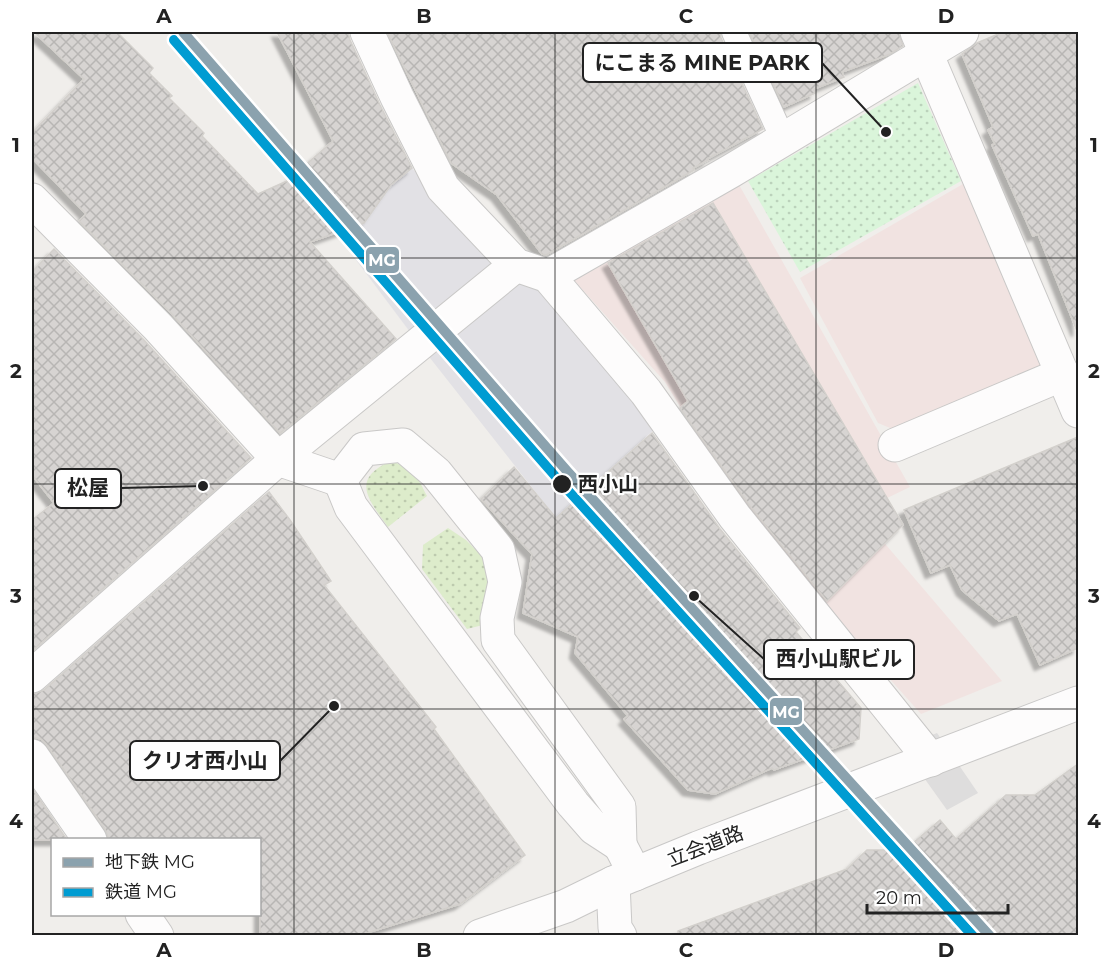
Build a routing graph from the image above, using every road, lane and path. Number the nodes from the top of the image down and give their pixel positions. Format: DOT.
graph roads {
  1 [pos="367,32"];
  2 [pos="734,32"];
  3 [pos="962,32"];
  4 [pos="922,42"];
  5 [pos="783,139"];
  6 [pos="32,200"];
  7 [pos="516,265"];
  8 [pos="548,276"];
  9 [pos="1063,374"];
  10 [pos="1078,411"];
  11 [pos="895,446"];
  12 [pos="278,459"];
  13 [pos="340,480"];
  14 [pos="32,676"];
  15 [pos="1078,704"];
  16 [pos="32,756"];
  17 [pos="932,759"];
  18 [pos="89,838"];
  19 [pos="620,845"];
  20 [pos="624,878"];
  21 [pos="143,916"];
  22 [pos="157,936"];
  23 [pos="480,936"];
  24 [pos="620,936"];
  1 -- 7 [label="street"];
  2 -- 5 [label="lane"];
  3 -- 4 [label="street"];
  4 -- 5 [label="street"];
  4 -- 9 [label="street"];
  5 -- 8 [label="street"];
  6 -- 12 [label="street"];
  7 -- 8 [label="street"];
  7 -- 12 [label="street"];
  8 -- 17 [label="street"];
  9 -- 10 [label="street"];
  9 -- 11 [label="street"];
  12 -- 13 [label="street"];
  12 -- 14 [label="street"];
  13 -- 19 [label="street"];
  13 -- 19 [label="street"];
  15 -- 17 [label="street, 立会道路"];
  16 -- 18 [label="street"];
  17 -- 20 [label="street, 立会道路"];
  19 -- 20 [label="street"];
  20 -- 23 [label="street, 立会道路"];
  20 -- 24 [label="street"];
  21 -- 22 [label="street"];
}
